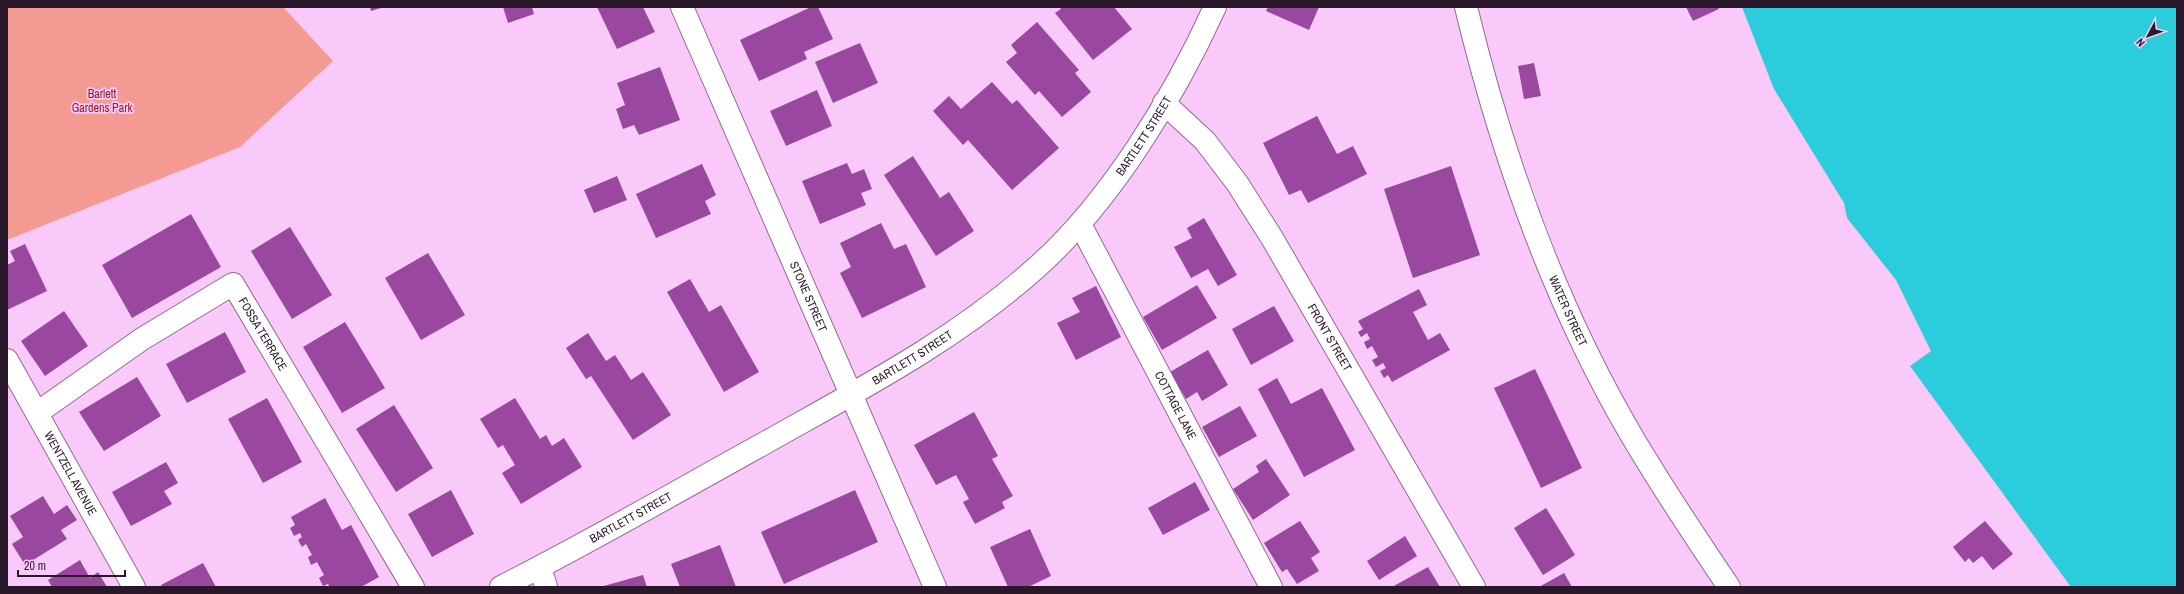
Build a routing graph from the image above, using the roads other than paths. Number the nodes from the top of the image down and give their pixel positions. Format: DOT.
graph roads {
  1 [pos="682,7"];
  2 [pos="1215,7"];
  3 [pos="1466,7"];
  4 [pos="1164,103"];
  5 [pos="1080,224"];
  6 [pos="7,360"];
  7 [pos="850,395"];
  8 [pos="37,413"];
  9 [pos="543,577"];
  10 [pos="134,587"];
  11 [pos="413,587"];
  12 [pos="502,587"];
  13 [pos="935,587"];
  14 [pos="1271,587"];
  15 [pos="1474,587"];
  16 [pos="1730,587"];
  1 -- 7 [label="street, STONE STREET"];
  2 -- 4 [label="street, BARTLETT STREET"];
  3 -- 16 [label="street, WATER STREET"];
  4 -- 5 [label="street, BARTLETT STREET"];
  4 -- 15 [label="street, FRONT STREET"];
  5 -- 7 [label="street, BARTLETT STREET"];
  5 -- 14 [label="street, COTTAGE LANE"];
  6 -- 8 [label="street, WENTZELL AVENUE"];
  7 -- 9 [label="street, BARTLETT STREET"];
  7 -- 13 [label="street, STONE STREET"];
  8 -- 10 [label="street, WENTZELL AVENUE"];
  8 -- 11 [label="street, FOSSA TERRACE"];
  9 -- 12 [label="street, BARTLETT STREET"];
}
